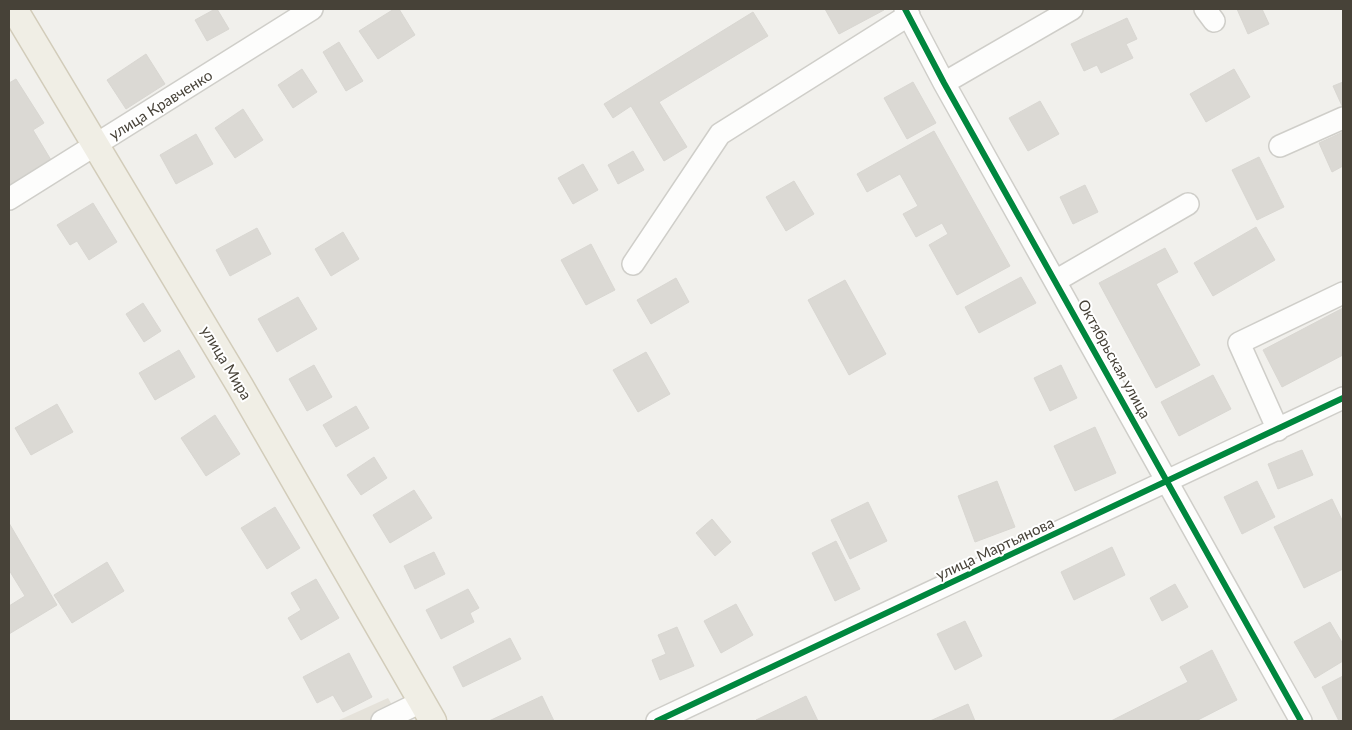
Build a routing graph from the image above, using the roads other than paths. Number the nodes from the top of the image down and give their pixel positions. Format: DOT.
graph roads {
  1 [pos="14,9"];
  2 [pos="312,9"];
  3 [pos="1072,9"];
  4 [pos="907,12"];
  5 [pos="944,83"];
  6 [pos="1343,118"];
  7 [pos="95,146"];
  8 [pos="1280,146"];
  9 [pos="9,199"];
  10 [pos="1188,204"];
  11 [pos="633,264"];
  12 [pos="1057,280"];
  13 [pos="1343,293"];
  14 [pos="1343,398"];
  15 [pos="1278,430"];
  16 [pos="1167,483"];
  17 [pos="427,711"];
  18 [pos="382,721"];
  19 [pos="657,721"];
  20 [pos="1302,721"];
  1 -- 7 [label="main road, улица Мира"];
  2 -- 7 [label="street, улица Кравченко"];
  3 -- 5 [label="street"];
  4 -- 5 [label="street, Октябрьская улица"];
  4 -- 11 [label="street"];
  5 -- 12 [label="street, Октябрьская улица"];
  6 -- 8 [label="street"];
  7 -- 9 [label="street, улица Кравченко"];
  7 -- 17 [label="main road, улица Мира"];
  10 -- 12 [label="street"];
  12 -- 16 [label="street, Октябрьская улица"];
  13 -- 15 [label="street"];
  14 -- 15 [label="street, улица Мартьянова"];
  15 -- 16 [label="street, улица Мартьянова"];
  16 -- 19 [label="street, улица Мартьянова"];
  16 -- 20 [label="street, Октябрьская улица"];
  17 -- 18 [label="street"];
}
